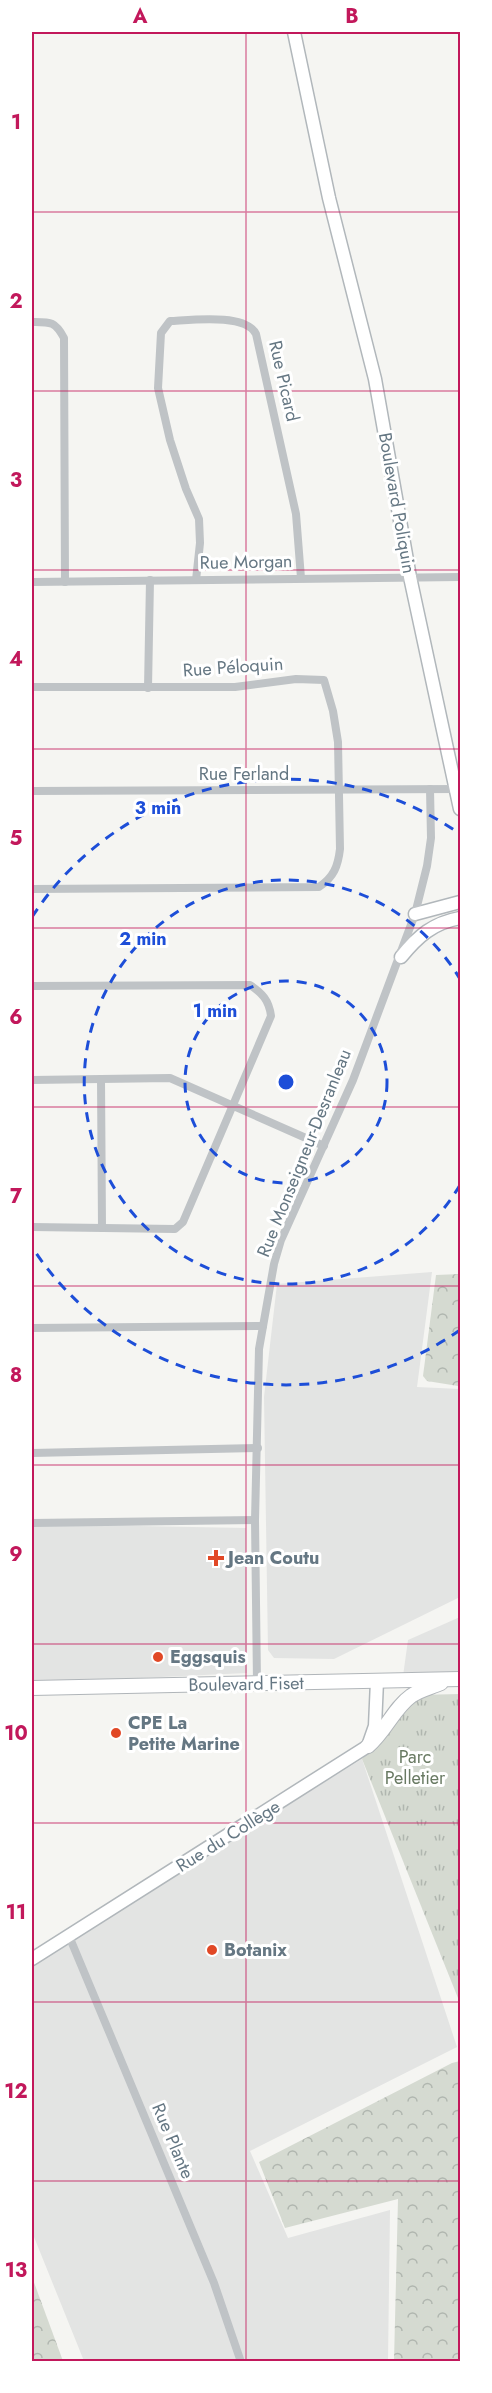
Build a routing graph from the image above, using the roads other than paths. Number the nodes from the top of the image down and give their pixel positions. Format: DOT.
graph roads {
  1 [pos="294,32"];
  2 [pos="32,322"];
  3 [pos="410,577"];
  4 [pos="460,577"];
  5 [pos="301,578"];
  6 [pos="150,580"];
  7 [pos="196,580"];
  8 [pos="32,582"];
  9 [pos="65,582"];
  10 [pos="32,687"];
  11 [pos="148,688"];
  12 [pos="430,789"];
  13 [pos="457,789"];
  14 [pos="340,790"];
  15 [pos="32,791"];
  16 [pos="460,809"];
  17 [pos="32,890"];
  18 [pos="460,903"];
  19 [pos="415,914"];
  20 [pos="460,918"];
  21 [pos="443,922"];
  22 [pos="401,957"];
  23 [pos="32,986"];
  24 [pos="101,1079"];
  25 [pos="32,1080"];
  26 [pos="234,1104"];
  27 [pos="324,1146"];
  28 [pos="32,1227"];
  29 [pos="102,1228"];
  30 [pos="263,1326"];
  31 [pos="32,1328"];
  32 [pos="258,1448"];
  33 [pos="32,1453"];
  34 [pos="255,1520"];
  35 [pos="32,1523"];
  36 [pos="455,1679"];
  37 [pos="377,1681"];
  38 [pos="257,1683"];
  39 [pos="32,1688"];
  40 [pos="368,1746"];
  41 [pos="69,1936"];
  42 [pos="32,1956"];
  43 [pos="241,2361"];
  1 -- 3 [label="street, Boulevard Poliquin"];
  2 -- 9 [label="street"];
  3 -- 4 [label="street, Rue Morgan"];
  3 -- 5 [label="street, Rue Morgan"];
  3 -- 13 [label="street, Boulevard Poliquin"];
  5 -- 7 [label="street, Rue Morgan"];
  5 -- 7 [label="street, Rue Picard"];
  6 -- 7 [label="street, Rue Morgan"];
  6 -- 9 [label="street, Rue Morgan"];
  6 -- 11 [label="street"];
  8 -- 9 [label="street, Rue Morgan"];
  10 -- 11 [label="street, Rue Péloquin"];
  11 -- 14 [label="street, Rue Péloquin"];
  12 -- 13 [label="street, Rue Ferland"];
  12 -- 14 [label="street, Rue Ferland"];
  12 -- 19 [label="street, Rue Monseigneur-Desranleau"];
  13 -- 16 [label="street, Boulevard Poliquin"];
  14 -- 15 [label="street, Rue Ferland"];
  14 -- 17 [label="street"];
  18 -- 19 [label="street"];
  19 -- 21 [label="street"];
  19 -- 22 [label="street, Rue Monseigneur-Desranleau"];
  20 -- 21 [label="street"];
  21 -- 22 [label="street"];
  22 -- 27 [label="street, Rue Monseigneur-Desranleau"];
  23 -- 26 [label="street"];
  24 -- 25 [label="street"];
  24 -- 26 [label="street"];
  24 -- 29 [label="street"];
  26 -- 27 [label="street"];
  26 -- 29 [label="street"];
  27 -- 30 [label="street, Rue Monseigneur-Desranleau"];
  28 -- 29 [label="street"];
  30 -- 31 [label="street"];
  30 -- 32 [label="street, Rue Monseigneur-Desranleau"];
  32 -- 33 [label="street"];
  32 -- 34 [label="street, Rue Monseigneur-Desranleau"];
  34 -- 35 [label="street"];
  34 -- 38 [label="street, Rue Monseigneur-Desranleau"];
  36 -- 37 [label="main road, Boulevard Fiset"];
  36 -- 40 [label="main road"];
  37 -- 38 [label="main road, Boulevard Fiset"];
  37 -- 40 [label="street"];
  38 -- 39 [label="main road, Boulevard Fiset"];
  40 -- 41 [label="street, Rue du Collège"];
  41 -- 42 [label="street, Rue du Collège"];
  41 -- 43 [label="street, Rue Plante"];
}
